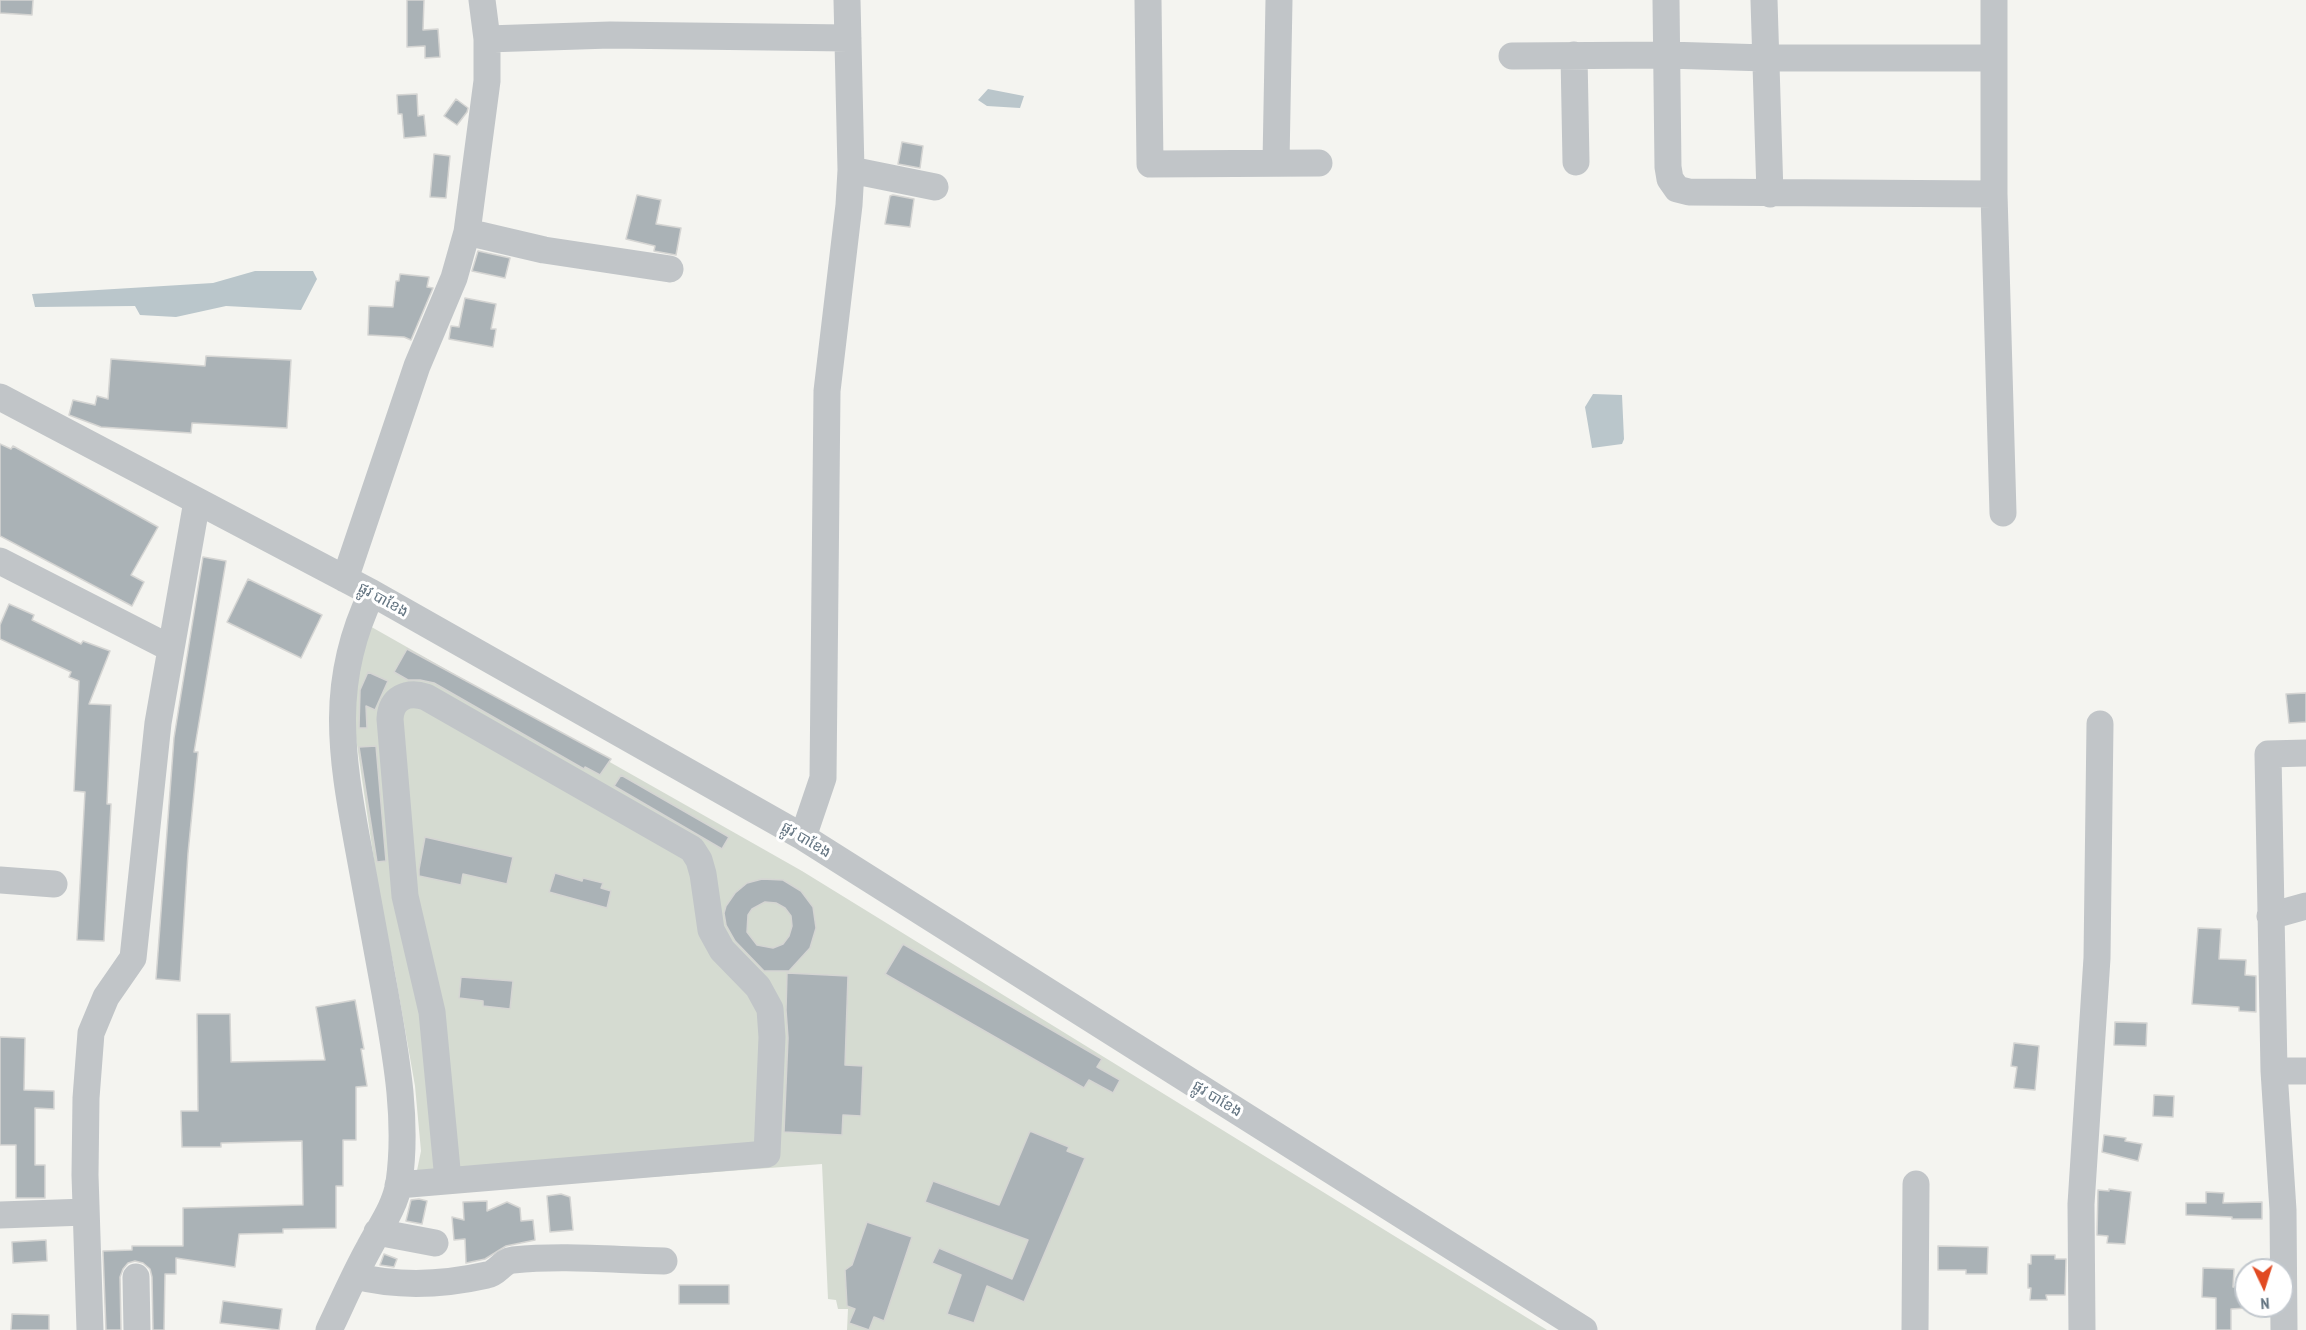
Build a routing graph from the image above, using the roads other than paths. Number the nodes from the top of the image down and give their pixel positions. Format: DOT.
graph roads {
  1 [pos="482,0"];
  2 [pos="847,0"];
  3 [pos="1148,0"];
  4 [pos="1279,0"];
  5 [pos="1666,0"];
  6 [pos="1764,0"];
  7 [pos="1994,0"];
  8 [pos="848,38"];
  9 [pos="487,39"];
  10 [pos="1574,55"];
  11 [pos="1666,55"];
  12 [pos="1512,56"];
  13 [pos="1766,58"];
  14 [pos="1993,58"];
  15 [pos="1276,162"];
  16 [pos="1576,162"];
  17 [pos="1319,163"];
  18 [pos="851,170"];
  19 [pos="935,187"];
  20 [pos="1770,194"];
  21 [pos="1994,194"];
  22 [pos="467,232"];
  23 [pos="670,269"];
  24 [pos="0,397"];
  25 [pos="197,501"];
  26 [pos="2003,513"];
  27 [pos="0,561"];
  28 [pos="345,579"];
  29 [pos="372,593"];
  30 [pos="170,648"];
  31 [pos="2100,724"];
  32 [pos="2306,753"];
  33 [pos="803,837"];
  34 [pos="0,880"];
  35 [pos="54,884"];
  36 [pos="2306,906"];
  37 [pos="2270,916"];
  38 [pos="2274,1071"];
  39 [pos="2306,1071"];
  40 [pos="448,1180"];
  41 [pos="1916,1184"];
  42 [pos="398,1185"];
  43 [pos="86,1212"];
  44 [pos="0,1215"];
  45 [pos="377,1232"];
  46 [pos="435,1243"];
  47 [pos="664,1261"];
  48 [pos="355,1276"];
  49 [pos="136,1277"];
  50 [pos="90,1330"];
  51 [pos="137,1330"];
  52 [pos="329,1330"];
  53 [pos="1584,1330"];
  54 [pos="1915,1330"];
  55 [pos="2082,1330"];
  56 [pos="2284,1330"];
  1 -- 9 [label="street"];
  2 -- 8 [label="street"];
  3 -- 15 [label="street"];
  4 -- 15 [label="street"];
  5 -- 11 [label="street"];
  6 -- 13 [label="street"];
  7 -- 14 [label="street"];
  8 -- 9 [label="street"];
  8 -- 18 [label="street"];
  9 -- 22 [label="street"];
  10 -- 11 [label="street"];
  10 -- 12 [label="street"];
  10 -- 16 [label="street"];
  11 -- 13 [label="street"];
  11 -- 20 [label="street"];
  13 -- 14 [label="street"];
  13 -- 20 [label="street"];
  14 -- 21 [label="street"];
  15 -- 17 [label="street"];
  18 -- 19 [label="street"];
  18 -- 33 [label="street"];
  20 -- 21 [label="street"];
  21 -- 26 [label="street"];
  22 -- 23 [label="street"];
  22 -- 28 [label="street"];
  24 -- 25 [label="street, ផ្លូវ បាខែង"];
  25 -- 28 [label="street, ផ្លូវ បាខែង"];
  25 -- 30 [label="street"];
  27 -- 30 [label="street"];
  28 -- 29 [label="street, ផ្លូវ បាខែង"];
  29 -- 33 [label="street, ផ្លូវ បាខែង"];
  29 -- 42 [label="street"];
  30 -- 43 [label="street"];
  31 -- 55 [label="street"];
  32 -- 37 [label="street"];
  33 -- 53 [label="street, ផ្លូវ បាខែង"];
  34 -- 35 [label="street"];
  36 -- 37 [label="street"];
  37 -- 38 [label="street"];
  38 -- 39 [label="street"];
  38 -- 56 [label="street"];
  40 -- 40 [label="street"];
  40 -- 42 [label="street"];
  41 -- 54 [label="street"];
  42 -- 45 [label="street"];
  43 -- 44 [label="street"];
  43 -- 50 [label="street"];
  45 -- 46 [label="street"];
  45 -- 48 [label="street"];
  47 -- 48 [label="street"];
  48 -- 52 [label="street"];
  49 -- 51 [label="street"];
}
